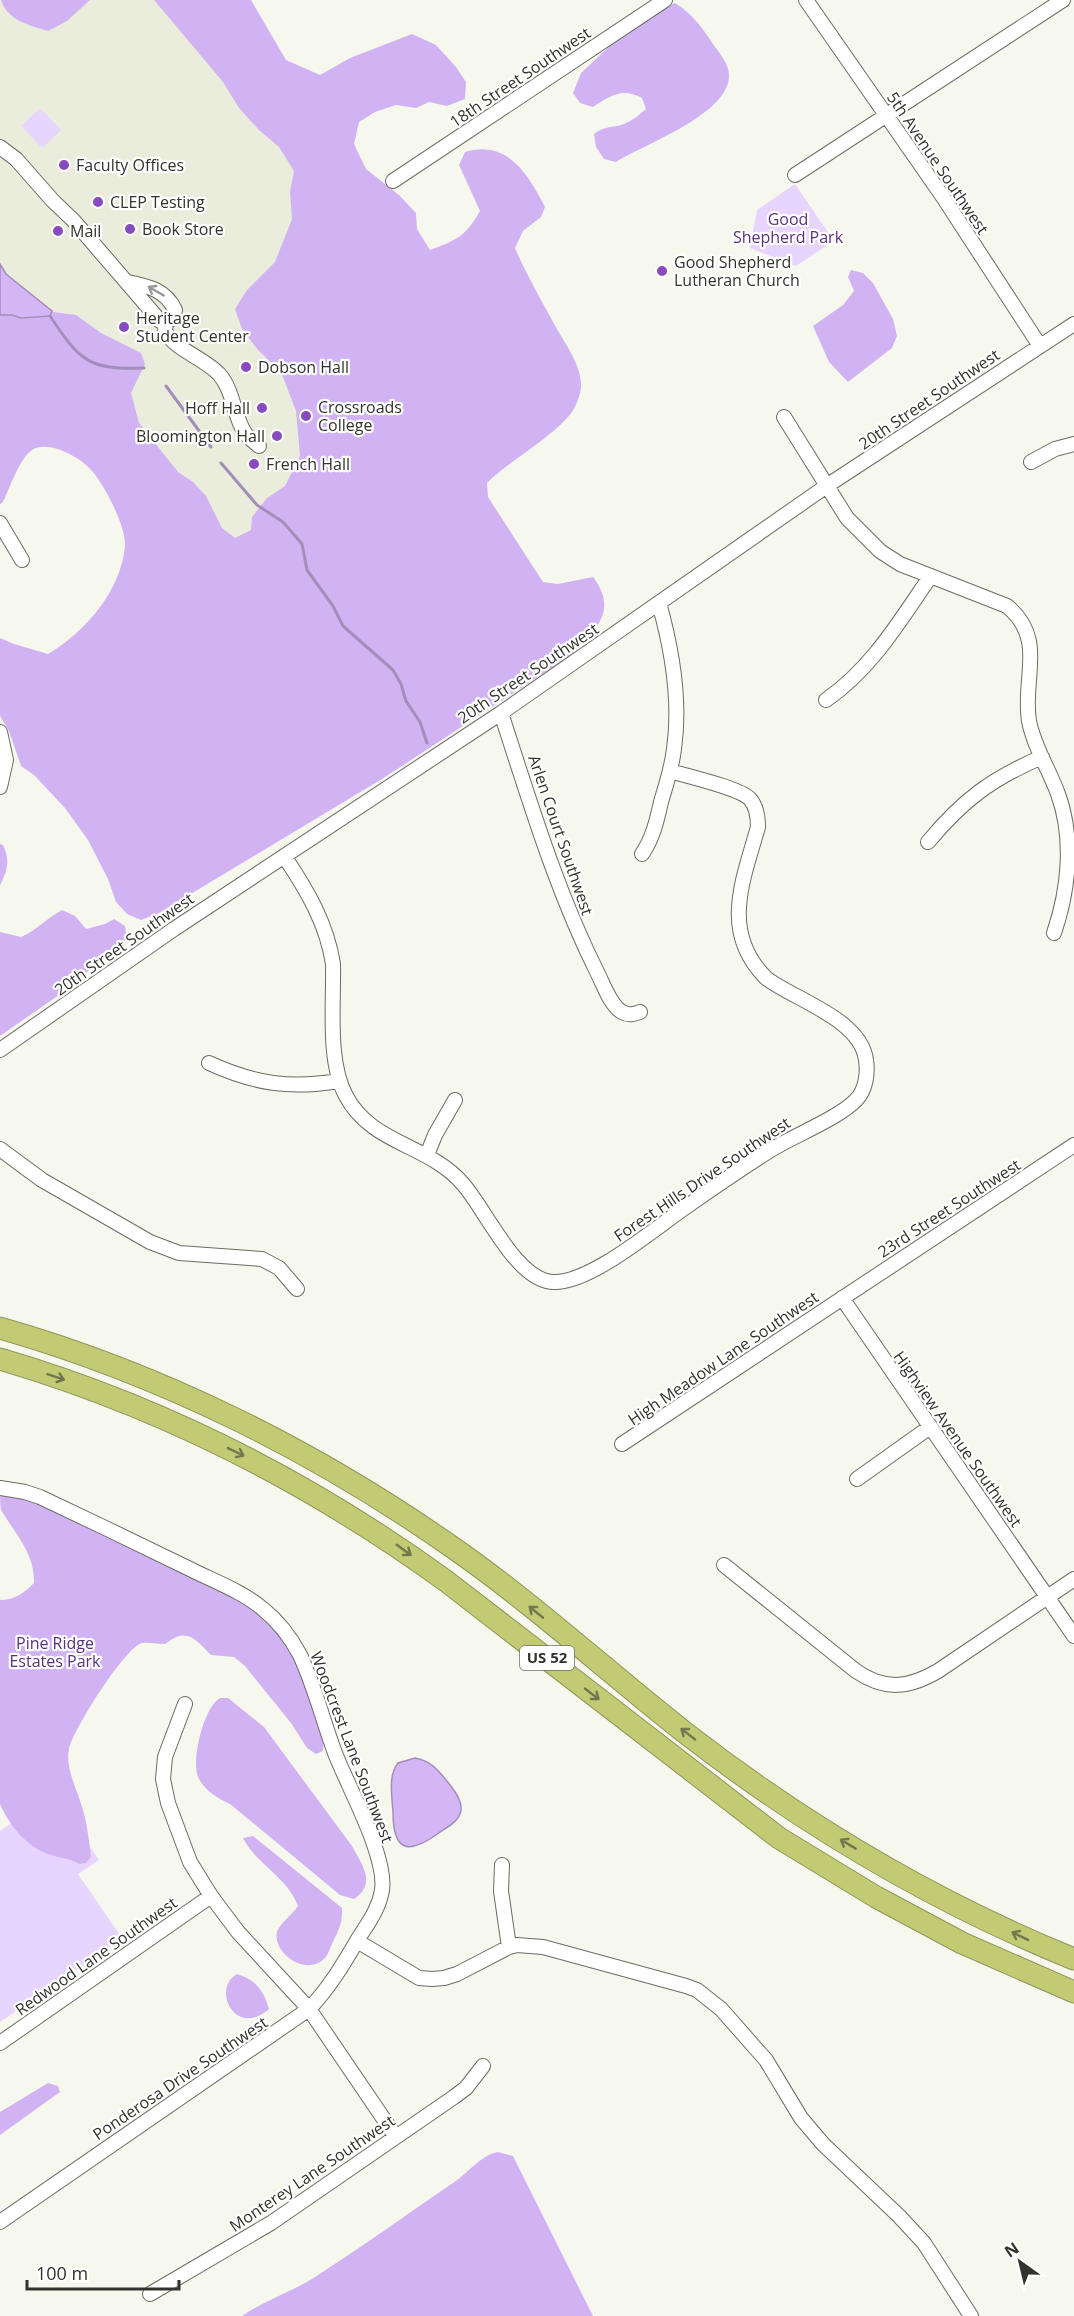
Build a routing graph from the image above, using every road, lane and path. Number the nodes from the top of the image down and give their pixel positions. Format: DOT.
graph roads {
  1 [pos="665,0"];
  2 [pos="806,0"];
  3 [pos="1063,0"];
  4 [pos="886,115"];
  5 [pos="0,147"];
  6 [pos="795,175"];
  7 [pos="393,181"];
  8 [pos="128,282"];
  9 [pos="166,322"];
  10 [pos="1074,324"];
  11 [pos="1040,346"];
  12 [pos="784,417"];
  13 [pos="1074,444"];
  14 [pos="259,446"];
  15 [pos="1031,462"];
  16 [pos="828,485"];
  17 [pos="0,523"];
  18 [pos="22,560"];
  19 [pos="930,577"];
  20 [pos="659,603"];
  21 [pos="826,700"];
  22 [pos="501,713"];
  23 [pos="0,732"];
  24 [pos="1042,757"];
  25 [pos="670,771"];
  26 [pos="0,788"];
  27 [pos="1069,816"];
  28 [pos="1070,832"];
  29 [pos="928,842"];
  30 [pos="642,854"];
  31 [pos="284,856"];
  32 [pos="1054,933"];
  33 [pos="640,1012"];
  34 [pos="0,1050"];
  35 [pos="209,1063"];
  36 [pos="339,1081"];
  37 [pos="455,1100"];
  38 [pos="1074,1145"];
  39 [pos="0,1149"];
  40 [pos="427,1155"];
  41 [pos="297,1289"];
  42 [pos="842,1298"];
  43 [pos="0,1328"];
  44 [pos="0,1359"];
  45 [pos="930,1427"];
  46 [pos="622,1444"];
  47 [pos="857,1479"];
  48 [pos="0,1488"];
  49 [pos="724,1565"];
  50 [pos="1074,1579"];
  51 [pos="1048,1597"];
  52 [pos="1074,1636"];
  53 [pos="185,1704"];
  54 [pos="502,1865"];
  55 [pos="211,1896"];
  56 [pos="357,1941"];
  57 [pos="509,1947"];
  58 [pos="1074,1959"];
  59 [pos="1074,1992"];
  60 [pos="309,2009"];
  61 [pos="0,2043"];
  62 [pos="483,2066"];
  63 [pos="396,2138"];
  64 [pos="0,2222"];
  65 [pos="150,2294"];
  66 [pos="971,2316"];
  1 -- 7 [label="street, 18th Street Southwest"];
  2 -- 4 [label="street, 5th Avenue Southwest"];
  3 -- 4 [label="street"];
  4 -- 6 [label="street"];
  4 -- 11 [label="street, 5th Avenue Southwest"];
  5 -- 8 [label="street"];
  8 -- 9 [label="street"];
  9 -- 8 [label="street, one-way"];
  9 -- 14 [label="street"];
  10 -- 11 [label="street, 20th Street Southwest"];
  11 -- 16 [label="street, 20th Street Southwest"];
  12 -- 16 [label="street"];
  13 -- 15 [label="street"];
  16 -- 19 [label="street"];
  16 -- 20 [label="street, 20th Street Southwest"];
  17 -- 18 [label="street"];
  19 -- 21 [label="street"];
  19 -- 24 [label="street"];
  20 -- 22 [label="street, 20th Street Southwest"];
  20 -- 25 [label="street"];
  22 -- 31 [label="street, 20th Street Southwest"];
  22 -- 33 [label="street, Arlen Court Southwest"];
  23 -- 26 [label="street"];
  24 -- 27 [label="street"];
  24 -- 29 [label="street"];
  25 -- 30 [label="street"];
  25 -- 40 [label="street, Forest Hills Drive Southwest"];
  27 -- 28 [label="street"];
  28 -- 32 [label="street"];
  31 -- 34 [label="street, 20th Street Southwest"];
  31 -- 36 [label="street, Forest Hills Drive Southwest"];
  35 -- 36 [label="street"];
  36 -- 40 [label="street, Forest Hills Drive Southwest"];
  37 -- 40 [label="street"];
  38 -- 42 [label="street, 23rd Street Southwest"];
  39 -- 41 [label="street"];
  42 -- 45 [label="street, Highview Avenue Southwest"];
  42 -- 46 [label="street, High Meadow Lane Southwest"];
  58 -- 43 [label="highway, US 52, one-way"];
  44 -- 59 [label="highway, US 52, one-way"];
  45 -- 47 [label="street"];
  45 -- 51 [label="street, Highview Avenue Southwest"];
  48 -- 56 [label="street, Woodcrest Lane Southwest"];
  49 -- 51 [label="street"];
  50 -- 51 [label="street"];
  51 -- 52 [label="street, Highview Avenue Southwest"];
  53 -- 55 [label="street"];
  54 -- 57 [label="street"];
  55 -- 60 [label="street"];
  55 -- 61 [label="street, Redwood Lane Southwest"];
  56 -- 57 [label="street"];
  56 -- 60 [label="street, Ponderosa Drive Southwest"];
  57 -- 66 [label="street"];
  60 -- 63 [label="street"];
  60 -- 64 [label="street, Ponderosa Drive Southwest"];
  62 -- 63 [label="street, Monterey Lane Southwest"];
  63 -- 65 [label="street, Monterey Lane Southwest"];
}
